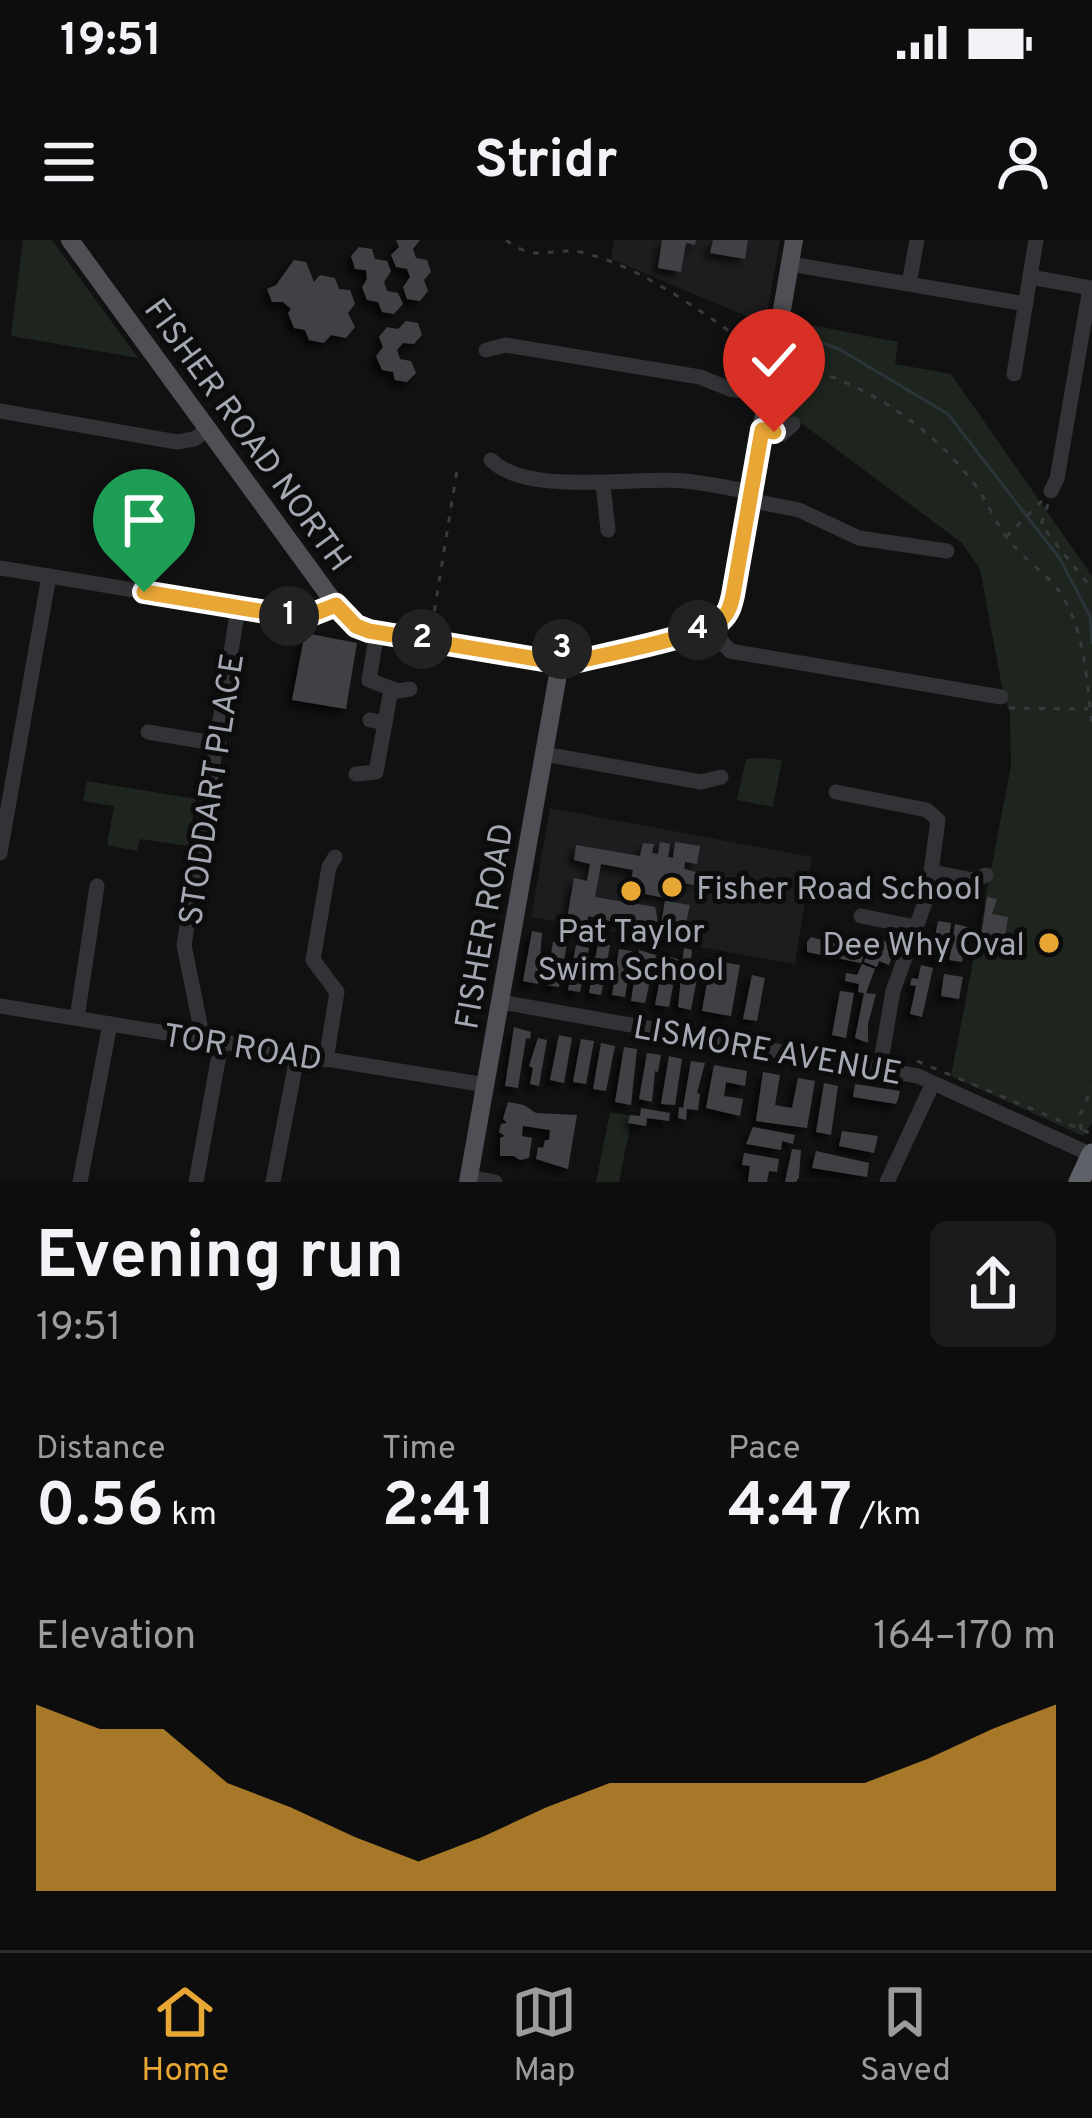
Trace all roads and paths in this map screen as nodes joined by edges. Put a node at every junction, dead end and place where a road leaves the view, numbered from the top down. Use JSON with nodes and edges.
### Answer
{"nodes":[{"id":1,"x":70,"y":240,"type":"edge"},
{"id":2,"x":506,"y":240,"type":"edge"},
{"id":3,"x":794,"y":240,"type":"edge"},
{"id":4,"x":917,"y":240,"type":"edge"},
{"id":5,"x":1036,"y":240,"type":"edge"},
{"id":6,"x":790,"y":264,"type":"junction"},
{"id":7,"x":1030,"y":278,"type":"junction"},
{"id":8,"x":909,"y":284,"type":"junction"},
{"id":9,"x":1091,"y":288,"type":"edge"},
{"id":10,"x":1026,"y":304,"type":"junction"},
{"id":11,"x":486,"y":350,"type":"dead end"},
{"id":12,"x":774,"y":362,"type":"junction"},
{"id":13,"x":1014,"y":374,"type":"dead end"},
{"id":14,"x":768,"y":395,"type":"junction"},
{"id":15,"x":0,"y":412,"type":"edge"},
{"id":16,"x":793,"y":424,"type":"dead end"},
{"id":17,"x":208,"y":430,"type":"junction"},
{"id":18,"x":762,"y":430,"type":"junction"},
{"id":19,"x":491,"y":460,"type":"dead end"},
{"id":20,"x":457,"y":470,"type":"dead end"},
{"id":21,"x":603,"y":484,"type":"junction"},
{"id":22,"x":1052,"y":491,"type":"junction"},
{"id":23,"x":750,"y":496,"type":"junction"},
{"id":24,"x":608,"y":530,"type":"dead end"},
{"id":25,"x":1006,"y":537,"type":"junction"},
{"id":26,"x":946,"y":551,"type":"dead end"},
{"id":27,"x":0,"y":568,"type":"edge"},
{"id":28,"x":49,"y":576,"type":"junction"},
{"id":29,"x":1092,"y":590,"type":"edge"},
{"id":30,"x":336,"y":605,"type":"junction"},
{"id":31,"x":238,"y":608,"type":"junction"},
{"id":32,"x":709,"y":627,"type":"junction"},
{"id":33,"x":432,"y":628,"type":"dead end"},
{"id":34,"x":377,"y":632,"type":"junction"},
{"id":35,"x":543,"y":660,"type":"junction"},
{"id":36,"x":574,"y":662,"type":"junction"},
{"id":37,"x":556,"y":680,"type":"junction"},
{"id":38,"x":391,"y":689,"type":"junction"},
{"id":39,"x":410,"y":689,"type":"dead end"},
{"id":40,"x":1001,"y":697,"type":"joint"},
{"id":41,"x":1090,"y":709,"type":"edge"},
{"id":42,"x":1092,"y":723,"type":"edge"},
{"id":43,"x":148,"y":732,"type":"dead end"},
{"id":44,"x":219,"y":744,"type":"junction"},
{"id":45,"x":544,"y":754,"type":"junction"},
{"id":46,"x":356,"y":774,"type":"dead end"},
{"id":47,"x":721,"y":777,"type":"dead end"},
{"id":48,"x":836,"y":792,"type":"dead end"},
{"id":49,"x":0,"y":853,"type":"edge"},
{"id":50,"x":335,"y":857,"type":"dead end"},
{"id":51,"x":932,"y":872,"type":"junction"},
{"id":52,"x":986,"y":875,"type":"dead end"},
{"id":53,"x":97,"y":886,"type":"dead end"},
{"id":54,"x":861,"y":916,"type":"dead end"},
{"id":55,"x":914,"y":927,"type":"junction"},
{"id":56,"x":501,"y":1002,"type":"junction"},
{"id":57,"x":0,"y":1006,"type":"edge"},
{"id":58,"x":77,"y":1018,"type":"junction"},
{"id":59,"x":110,"y":1024,"type":"junction"},
{"id":60,"x":203,"y":1039,"type":"junction"},
{"id":61,"x":221,"y":1044,"type":"junction"},
{"id":62,"x":297,"y":1057,"type":"junction"},
{"id":63,"x":326,"y":1060,"type":"junction"},
{"id":64,"x":917,"y":1061,"type":"dead end"},
{"id":65,"x":880,"y":1067,"type":"junction"},
{"id":66,"x":933,"y":1083,"type":"junction"},
{"id":67,"x":486,"y":1085,"type":"junction"},
{"id":68,"x":1092,"y":1087,"type":"edge"},
{"id":69,"x":1082,"y":1133,"type":"junction"},
{"id":70,"x":1092,"y":1134,"type":"edge"},
{"id":71,"x":1092,"y":1154,"type":"edge"},
{"id":72,"x":468,"y":1180,"type":"edge"},
{"id":73,"x":80,"y":1182,"type":"edge"},
{"id":74,"x":196,"y":1182,"type":"edge"},
{"id":75,"x":274,"y":1182,"type":"edge"},
{"id":76,"x":495,"y":1182,"type":"edge"},
{"id":77,"x":887,"y":1182,"type":"edge"},
{"id":78,"x":1079,"y":1182,"type":"edge"}],
"edges":[{"from":1,"to":17,"type":"main road","name":"FISHER ROAD NORTH"},
{"from":2,"to":12,"type":"path"},
{"from":3,"to":6,"type":"main road"},
{"from":4,"to":8,"type":"street"},
{"from":5,"to":7,"type":"street"},
{"from":6,"to":8,"type":"street"},
{"from":6,"to":12,"type":"main road"},
{"from":7,"to":9,"type":"street"},
{"from":7,"to":10,"type":"street"},
{"from":8,"to":10,"type":"street"},
{"from":9,"to":22,"type":"street"},
{"from":10,"to":13,"type":"street"},
{"from":11,"to":14,"type":"street"},
{"from":12,"to":14,"type":"main road"},
{"from":12,"to":25,"type":"path"},
{"from":14,"to":18,"type":"main road"},
{"from":15,"to":17,"type":"street"},
{"from":16,"to":18,"type":"street"},
{"from":17,"to":30,"type":"main road","name":"FISHER ROAD NORTH"},
{"from":18,"to":23,"type":"main road"},
{"from":19,"to":21,"type":"street"},
{"from":20,"to":33,"type":"path"},
{"from":21,"to":23,"type":"street"},
{"from":21,"to":24,"type":"street"},
{"from":22,"to":25,"type":"path"},
{"from":22,"to":29,"type":"path"},
{"from":23,"to":26,"type":"street"},
{"from":23,"to":32,"type":"main road"},
{"from":25,"to":41,"type":"path"},
{"from":27,"to":28,"type":"street"},
{"from":28,"to":31,"type":"street"},
{"from":28,"to":49,"type":"street"},
{"from":30,"to":31,"type":"street"},
{"from":30,"to":34,"type":"main road"},
{"from":31,"to":44,"type":"street","name":"STODDART PLACE"},
{"from":32,"to":36,"type":"main road"},
{"from":32,"to":40,"type":"street"},
{"from":34,"to":35,"type":"main road"},
{"from":34,"to":38,"type":"street"},
{"from":35,"to":36,"type":"main road"},
{"from":35,"to":37,"type":"main road"},
{"from":36,"to":37,"type":"main road"},
{"from":37,"to":45,"type":"main road","name":"FISHER ROAD"},
{"from":38,"to":39,"type":"street"},
{"from":38,"to":46,"type":"street"},
{"from":40,"to":41,"type":"path"},
{"from":41,"to":42,"type":"path"},
{"from":43,"to":44,"type":"street"},
{"from":44,"to":60,"type":"street","name":"STODDART PLACE"},
{"from":45,"to":47,"type":"street"},
{"from":45,"to":56,"type":"main road","name":"FISHER ROAD"},
{"from":48,"to":51,"type":"street"},
{"from":50,"to":63,"type":"street"},
{"from":51,"to":52,"type":"street"},
{"from":51,"to":55,"type":"street"},
{"from":53,"to":58,"type":"street"},
{"from":54,"to":55,"type":"street"},
{"from":55,"to":65,"type":"street"},
{"from":56,"to":65,"type":"street","name":"LISMORE AVENUE"},
{"from":56,"to":67,"type":"main road","name":"FISHER ROAD"},
{"from":57,"to":58,"type":"street","name":"TOR ROAD"},
{"from":58,"to":59,"type":"street","name":"TOR ROAD"},
{"from":59,"to":60,"type":"street","name":"TOR ROAD"},
{"from":59,"to":73,"type":"street"},
{"from":60,"to":61,"type":"street","name":"TOR ROAD"},
{"from":61,"to":62,"type":"street","name":"TOR ROAD"},
{"from":61,"to":74,"type":"street"},
{"from":62,"to":63,"type":"street","name":"TOR ROAD"},
{"from":62,"to":75,"type":"street"},
{"from":63,"to":67,"type":"street","name":"TOR ROAD"},
{"from":64,"to":69,"type":"path"},
{"from":65,"to":66,"type":"street","name":"LISMORE AVENUE"},
{"from":66,"to":71,"type":"street","name":"LISMORE AVENUE"},
{"from":66,"to":77,"type":"street"},
{"from":67,"to":72,"type":"main road","name":"FISHER ROAD"},
{"from":68,"to":69,"type":"path"},
{"from":69,"to":70,"type":"path"},
{"from":71,"to":78,"type":"highway"},
{"from":72,"to":76,"type":"street"}]}
